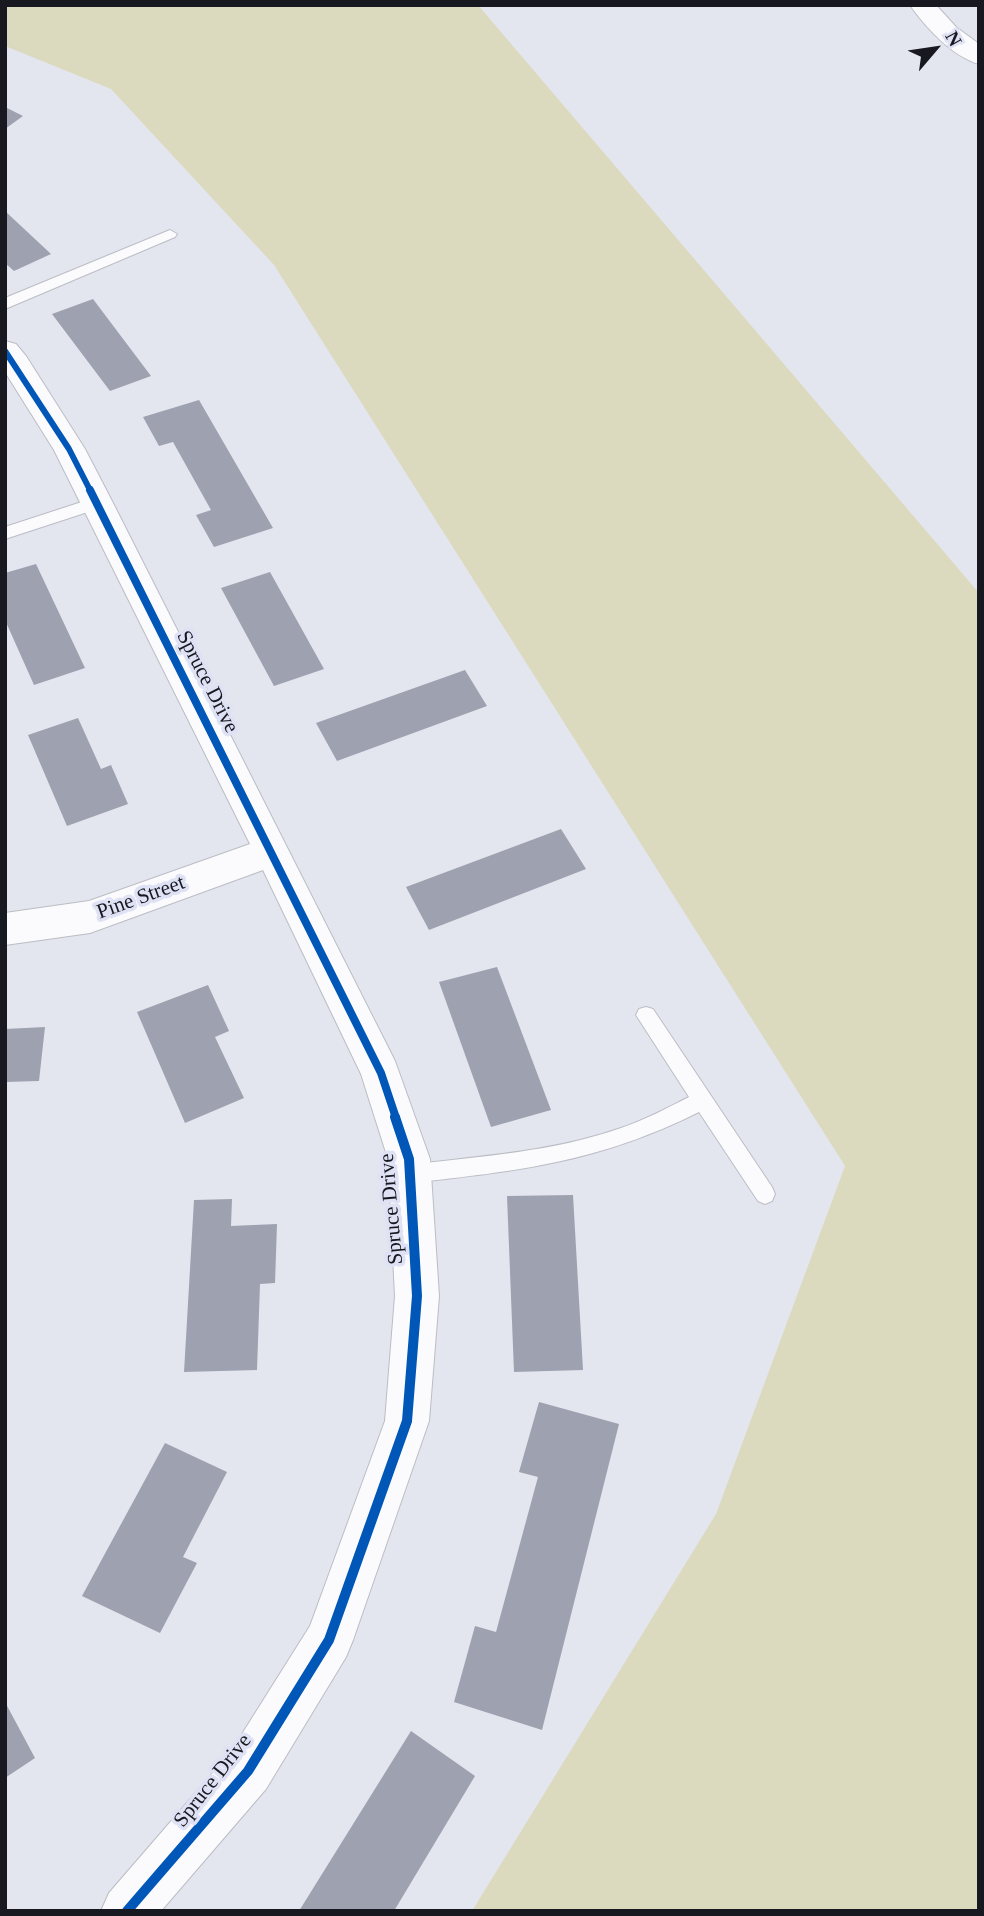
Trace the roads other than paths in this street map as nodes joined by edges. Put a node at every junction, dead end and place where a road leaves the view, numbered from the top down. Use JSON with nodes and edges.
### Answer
{"nodes":[{"id":1,"x":922,"y":5,"type":"edge"},
{"id":2,"x":979,"y":56,"type":"edge"},
{"id":3,"x":170,"y":234,"type":"dead end"},
{"id":4,"x":5,"y":304,"type":"edge"},
{"id":5,"x":5,"y":352,"type":"edge"},
{"id":6,"x":97,"y":503,"type":"junction"},
{"id":7,"x":5,"y":533,"type":"edge"},
{"id":8,"x":272,"y":851,"type":"junction"},
{"id":9,"x":5,"y":929,"type":"edge"},
{"id":10,"x":646,"y":1015,"type":"dead end"},
{"id":11,"x":703,"y":1100,"type":"junction"},
{"id":12,"x":410,"y":1174,"type":"junction"},
{"id":13,"x":765,"y":1194,"type":"dead end"},
{"id":14,"x":127,"y":1911,"type":"edge"}],
"edges":[{"from":1,"to":2,"type":"street"},
{"from":3,"to":4,"type":"lane"},
{"from":5,"to":6,"type":"street","name":"Spruce Drive"},
{"from":6,"to":7,"type":"lane"},
{"from":6,"to":8,"type":"street","name":"Spruce Drive"},
{"from":8,"to":9,"type":"street","name":"Pine Street"},
{"from":8,"to":12,"type":"street","name":"Spruce Drive"},
{"from":10,"to":11,"type":"lane"},
{"from":11,"to":12,"type":"lane"},
{"from":11,"to":13,"type":"lane"},
{"from":12,"to":14,"type":"street","name":"Spruce Drive"}]}
